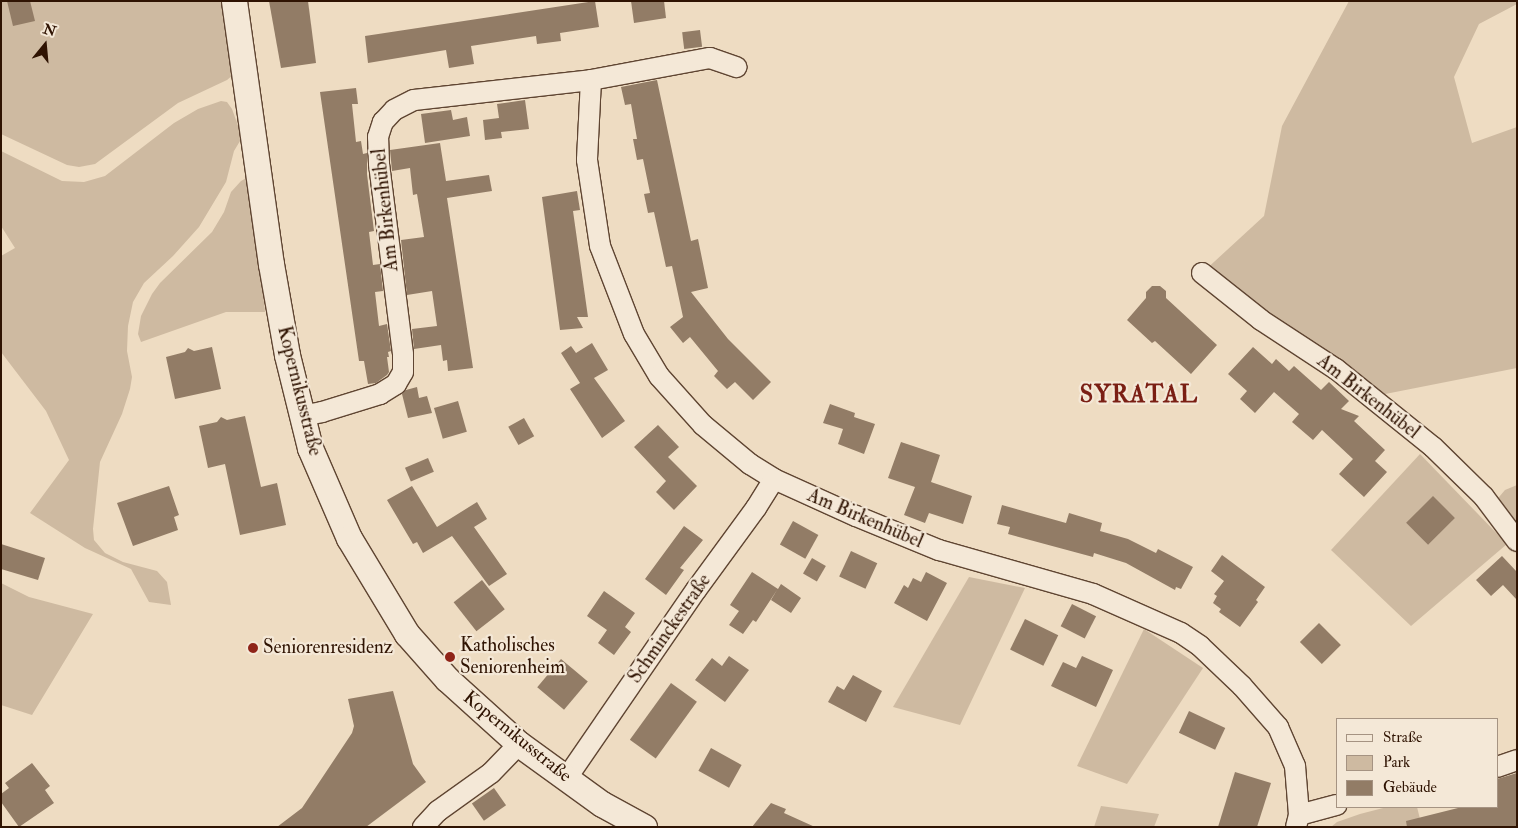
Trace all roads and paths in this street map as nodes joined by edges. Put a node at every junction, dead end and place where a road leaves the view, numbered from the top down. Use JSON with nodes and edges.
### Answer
{"nodes":[{"id":1,"x":234,"y":1,"type":"edge"},
{"id":2,"x":736,"y":67,"type":"dead end"},
{"id":3,"x":591,"y":80,"type":"junction"},
{"id":4,"x":1202,"y":273,"type":"dead end"},
{"id":5,"x":302,"y":416,"type":"junction"},
{"id":6,"x":774,"y":479,"type":"junction"},
{"id":7,"x":1517,"y":541,"type":"edge"},
{"id":8,"x":519,"y":744,"type":"junction"},
{"id":9,"x":1517,"y":760,"type":"edge"},
{"id":10,"x":1498,"y":767,"type":"edge"},
{"id":11,"x":566,"y":778,"type":"junction"},
{"id":12,"x":1336,"y":805,"type":"edge"},
{"id":13,"x":1297,"y":821,"type":"edge"},
{"id":14,"x":429,"y":825,"type":"edge"},
{"id":15,"x":644,"y":827,"type":"edge"}],
"edges":[{"from":1,"to":5,"type":"street","name":"Kopernikusstraße"},
{"from":2,"to":3,"type":"street","name":"Am Birkenhübel"},
{"from":3,"to":5,"type":"street","name":"Am Birkenhübel"},
{"from":3,"to":6,"type":"street","name":"Am Birkenhübel"},
{"from":4,"to":7,"type":"street","name":"Am Birkenhübel"},
{"from":5,"to":8,"type":"street","name":"Kopernikusstraße"},
{"from":6,"to":11,"type":"street","name":"Schminckestraße"},
{"from":6,"to":13,"type":"street","name":"Am Birkenhübel"},
{"from":8,"to":11,"type":"street","name":"Kopernikusstraße"},
{"from":8,"to":14,"type":"street"},
{"from":9,"to":10,"type":"street"},
{"from":11,"to":15,"type":"street","name":"Kopernikusstraße"},
{"from":12,"to":13,"type":"street","name":"Am Birkenhübel"}]}
